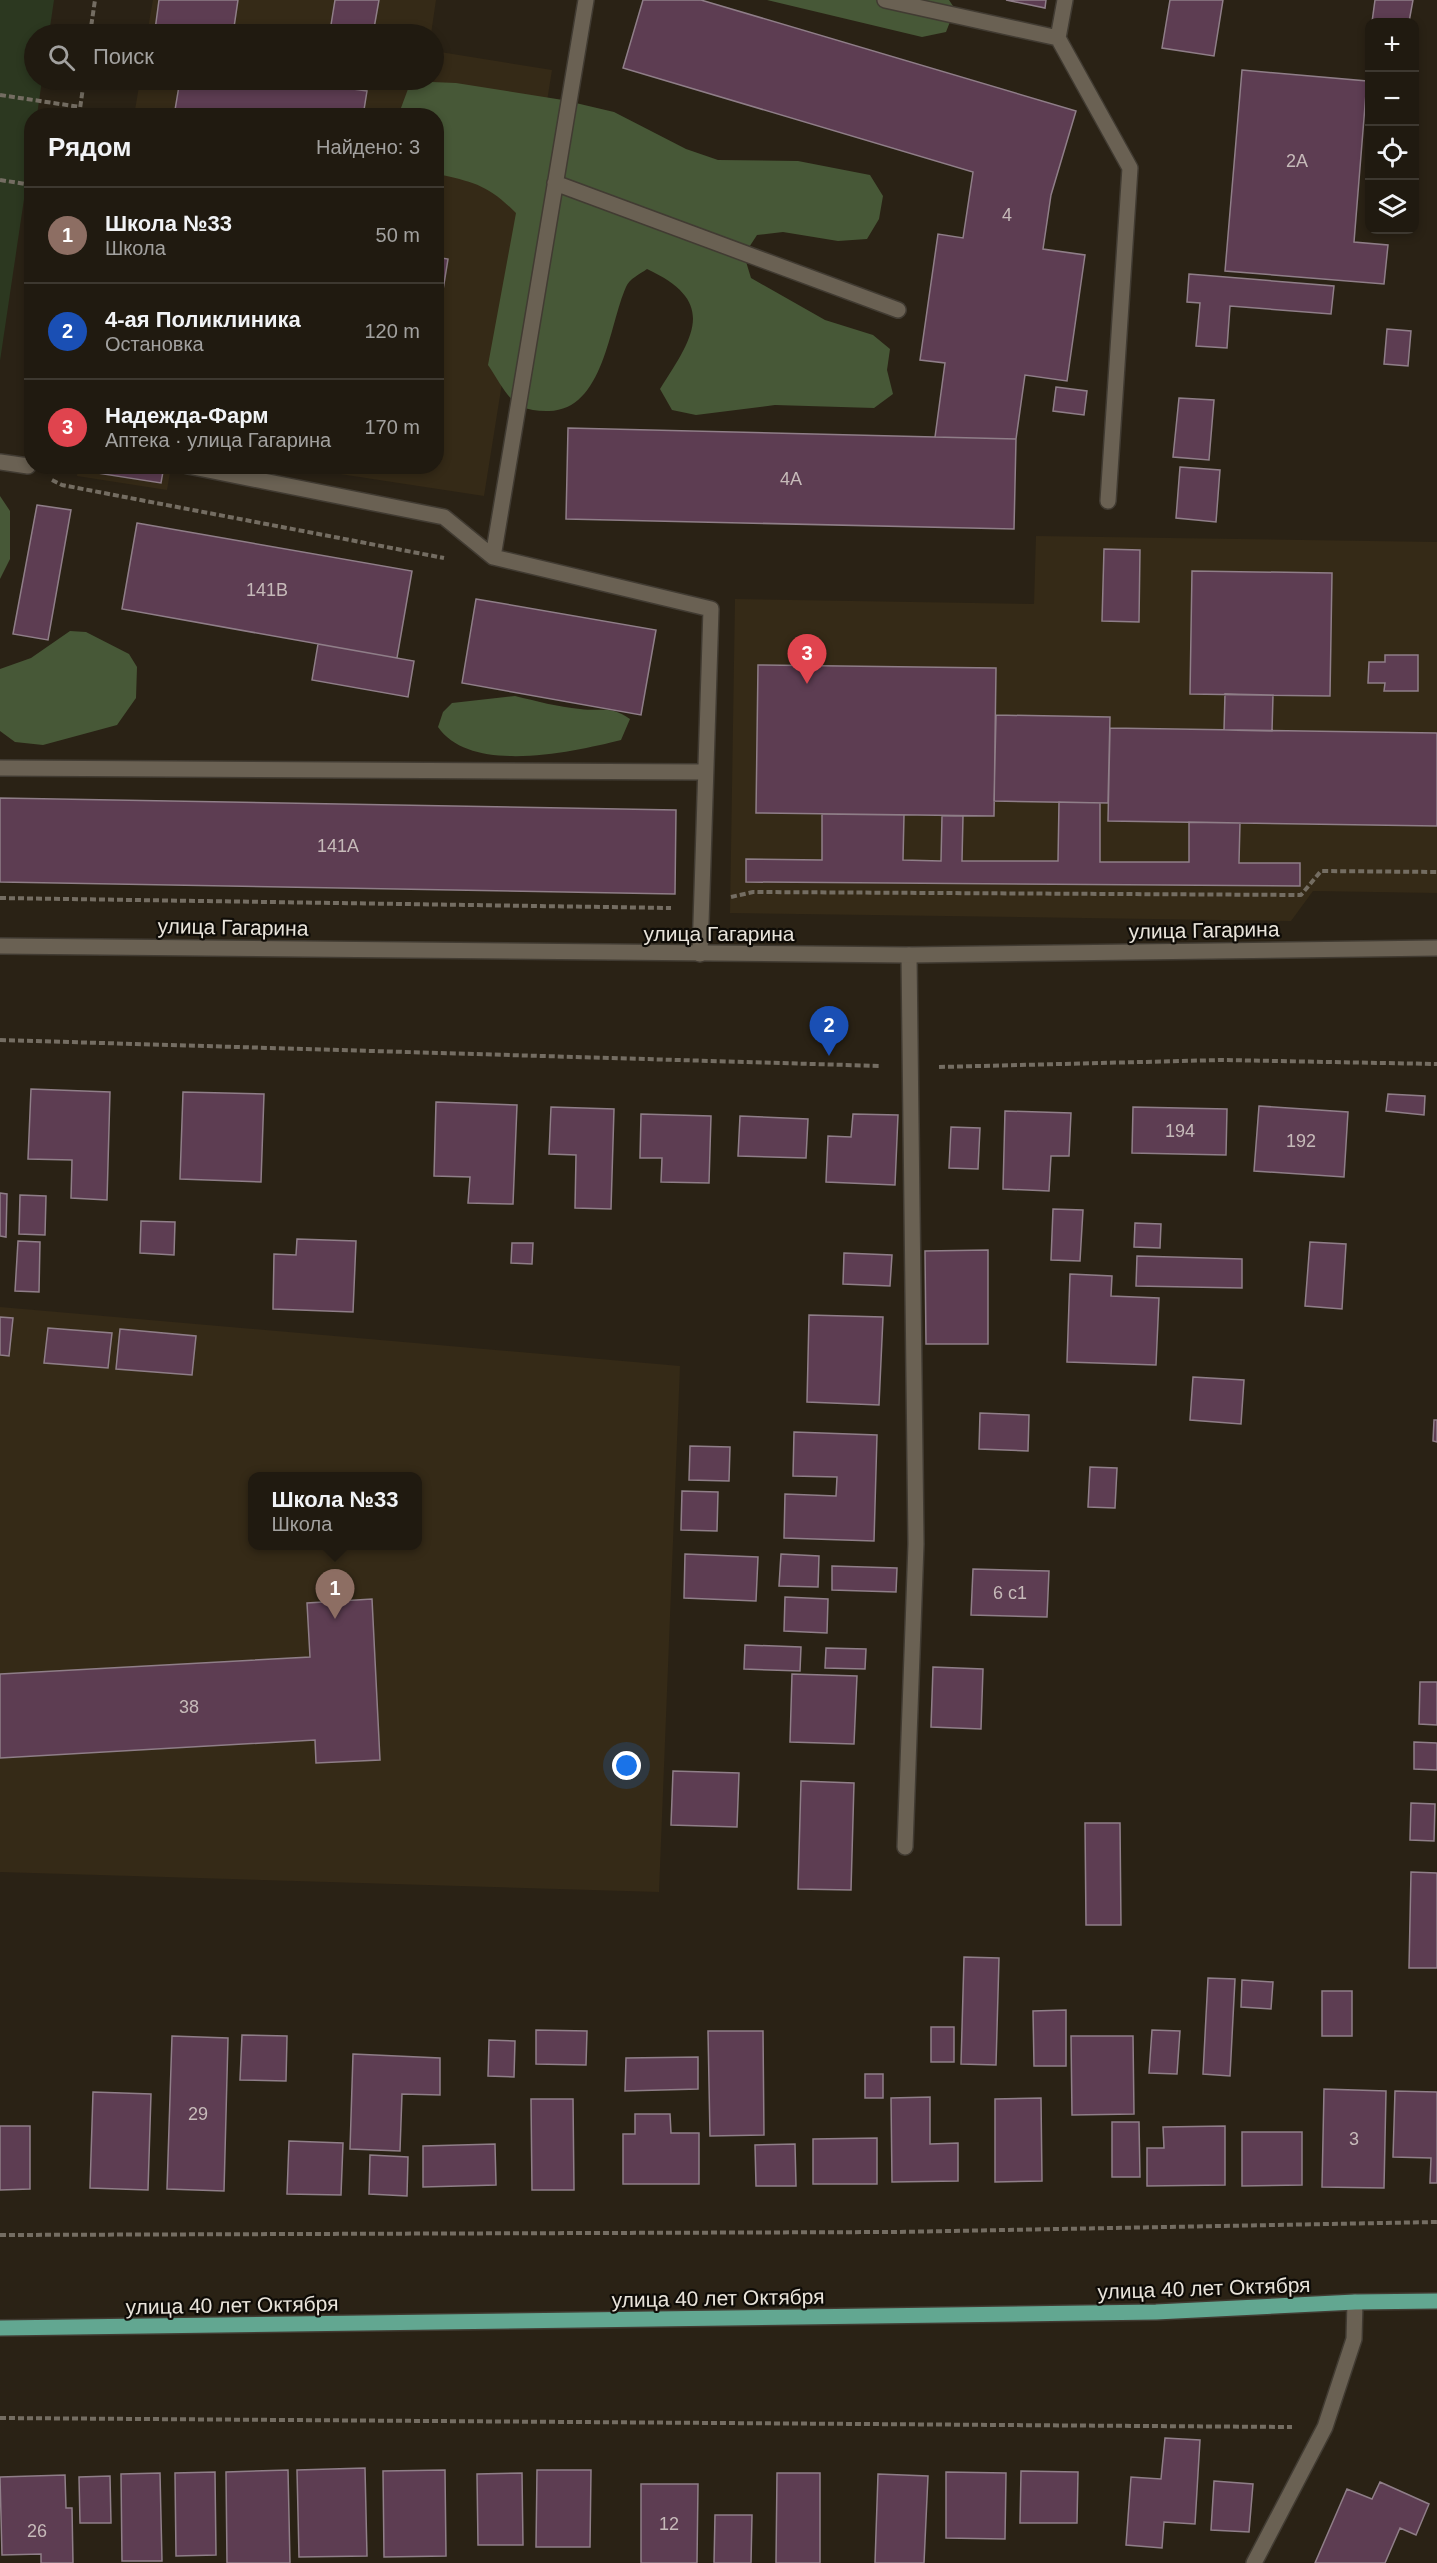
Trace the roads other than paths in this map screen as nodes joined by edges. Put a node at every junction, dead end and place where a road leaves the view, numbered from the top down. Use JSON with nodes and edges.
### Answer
{"nodes":[{"id":1,"x":586,"y":0,"type":"edge"},
{"id":2,"x":885,"y":0,"type":"edge"},
{"id":3,"x":1065,"y":0,"type":"edge"},
{"id":4,"x":1058,"y":38,"type":"junction"},
{"id":5,"x":555,"y":183,"type":"junction"},
{"id":6,"x":898,"y":309,"type":"dead end"},
{"id":7,"x":0,"y":462,"type":"edge"},
{"id":8,"x":24,"y":465,"type":"edge"},
{"id":9,"x":228,"y":474,"type":"edge"},
{"id":10,"x":1108,"y":501,"type":"dead end"},
{"id":11,"x":493,"y":557,"type":"junction"},
{"id":12,"x":0,"y":768,"type":"edge"},
{"id":13,"x":705,"y":772,"type":"junction"},
{"id":14,"x":0,"y":946,"type":"edge"},
{"id":15,"x":1437,"y":948,"type":"edge"},
{"id":16,"x":700,"y":954,"type":"junction"},
{"id":17,"x":909,"y":955,"type":"junction"},
{"id":18,"x":905,"y":1848,"type":"dead end"},
{"id":19,"x":1437,"y":2301,"type":"edge"},
{"id":20,"x":1355,"y":2302,"type":"junction"},
{"id":21,"x":0,"y":2328,"type":"edge"},
{"id":22,"x":1254,"y":2563,"type":"edge"}],
"edges":[{"from":1,"to":5,"type":"main road"},
{"from":2,"to":4,"type":"main road"},
{"from":3,"to":4,"type":"main road"},
{"from":4,"to":10,"type":"main road"},
{"from":5,"to":6,"type":"main road"},
{"from":5,"to":11,"type":"main road"},
{"from":7,"to":8,"type":"main road"},
{"from":9,"to":11,"type":"main road"},
{"from":11,"to":13,"type":"main road"},
{"from":12,"to":13,"type":"main road"},
{"from":13,"to":16,"type":"main road"},
{"from":14,"to":16,"type":"main road","name":"улица Гагарина"},
{"from":15,"to":17,"type":"main road","name":"улица Гагарина"},
{"from":16,"to":17,"type":"main road","name":"улица Гагарина"},
{"from":17,"to":18,"type":"main road"},
{"from":19,"to":20,"type":"main road","name":"улица 40 лет Октября"},
{"from":20,"to":21,"type":"main road","name":"улица 40 лет Октября"},
{"from":20,"to":22,"type":"main road"}]}
